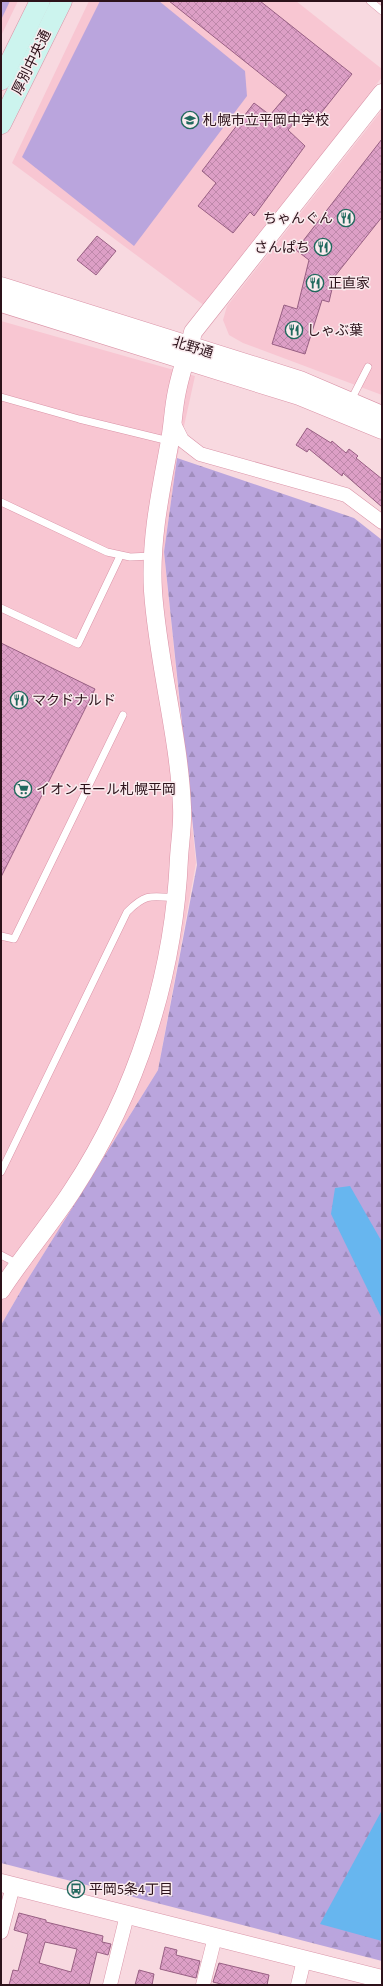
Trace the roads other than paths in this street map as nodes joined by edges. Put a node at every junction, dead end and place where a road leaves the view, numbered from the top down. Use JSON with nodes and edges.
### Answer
{"nodes":[{"id":1,"x":40,"y":1,"type":"edge"},
{"id":2,"x":62,"y":1,"type":"edge"},
{"id":3,"x":370,"y":1,"type":"edge"},
{"id":4,"x":382,"y":11,"type":"edge"},
{"id":5,"x":1,"y":80,"type":"edge"},
{"id":6,"x":382,"y":93,"type":"edge"},
{"id":7,"x":1,"y":124,"type":"edge"},
{"id":8,"x":1,"y":286,"type":"edge"},
{"id":9,"x":1,"y":303,"type":"edge"},
{"id":10,"x":187,"y":353,"type":"junction"},
{"id":11,"x":368,"y":367,"type":"dead end"},
{"id":12,"x":1,"y":396,"type":"edge"},
{"id":13,"x":350,"y":402,"type":"junction"},
{"id":14,"x":382,"y":415,"type":"edge"},
{"id":15,"x":173,"y":422,"type":"junction"},
{"id":16,"x":382,"y":430,"type":"edge"},
{"id":17,"x":170,"y":442,"type":"junction"},
{"id":18,"x":1,"y":502,"type":"edge"},
{"id":19,"x":382,"y":522,"type":"edge"},
{"id":20,"x":120,"y":556,"type":"junction"},
{"id":21,"x":152,"y":556,"type":"junction"},
{"id":22,"x":1,"y":608,"type":"edge"},
{"id":23,"x":123,"y":715,"type":"dead end"},
{"id":24,"x":177,"y":898,"type":"junction"},
{"id":25,"x":1,"y":936,"type":"edge"},
{"id":26,"x":1,"y":1172,"type":"edge"},
{"id":27,"x":1,"y":1255,"type":"edge"},
{"id":28,"x":18,"y":1264,"type":"junction"},
{"id":29,"x":1,"y":1290,"type":"edge"},
{"id":30,"x":7,"y":1885,"type":"edge"},
{"id":31,"x":127,"y":1915,"type":"junction"},
{"id":32,"x":1,"y":1932,"type":"edge"},
{"id":33,"x":215,"y":1937,"type":"junction"},
{"id":34,"x":304,"y":1960,"type":"junction"},
{"id":35,"x":382,"y":1979,"type":"edge"},
{"id":36,"x":110,"y":1985,"type":"edge"},
{"id":37,"x":203,"y":1985,"type":"edge"},
{"id":38,"x":298,"y":1985,"type":"edge"}],
"edges":[{"from":1,"to":5,"type":"main road","name":"厚別中央通"},
{"from":2,"to":7,"type":"main road","name":"厚別中央通"},
{"from":3,"to":4,"type":"lane"},
{"from":6,"to":10,"type":"street"},
{"from":8,"to":10,"type":"street","name":"北野通"},
{"from":9,"to":10,"type":"street","name":"北野通"},
{"from":10,"to":13,"type":"street","name":"北野通"},
{"from":10,"to":15,"type":"street"},
{"from":10,"to":16,"type":"street","name":"北野通"},
{"from":11,"to":13,"type":"lane"},
{"from":12,"to":17,"type":"lane"},
{"from":13,"to":14,"type":"street","name":"北野通"},
{"from":15,"to":17,"type":"street"},
{"from":15,"to":19,"type":"street"},
{"from":17,"to":21,"type":"street"},
{"from":18,"to":20,"type":"lane"},
{"from":20,"to":21,"type":"lane"},
{"from":20,"to":22,"type":"lane"},
{"from":21,"to":24,"type":"street"},
{"from":23,"to":25,"type":"lane"},
{"from":24,"to":26,"type":"lane"},
{"from":24,"to":28,"type":"street"},
{"from":27,"to":28,"type":"lane"},
{"from":28,"to":29,"type":"street"},
{"from":30,"to":31,"type":"street"},
{"from":30,"to":32,"type":"street"},
{"from":31,"to":33,"type":"street"},
{"from":31,"to":36,"type":"street"},
{"from":33,"to":34,"type":"street"},
{"from":33,"to":37,"type":"street"},
{"from":34,"to":35,"type":"street"},
{"from":34,"to":38,"type":"street"}]}
